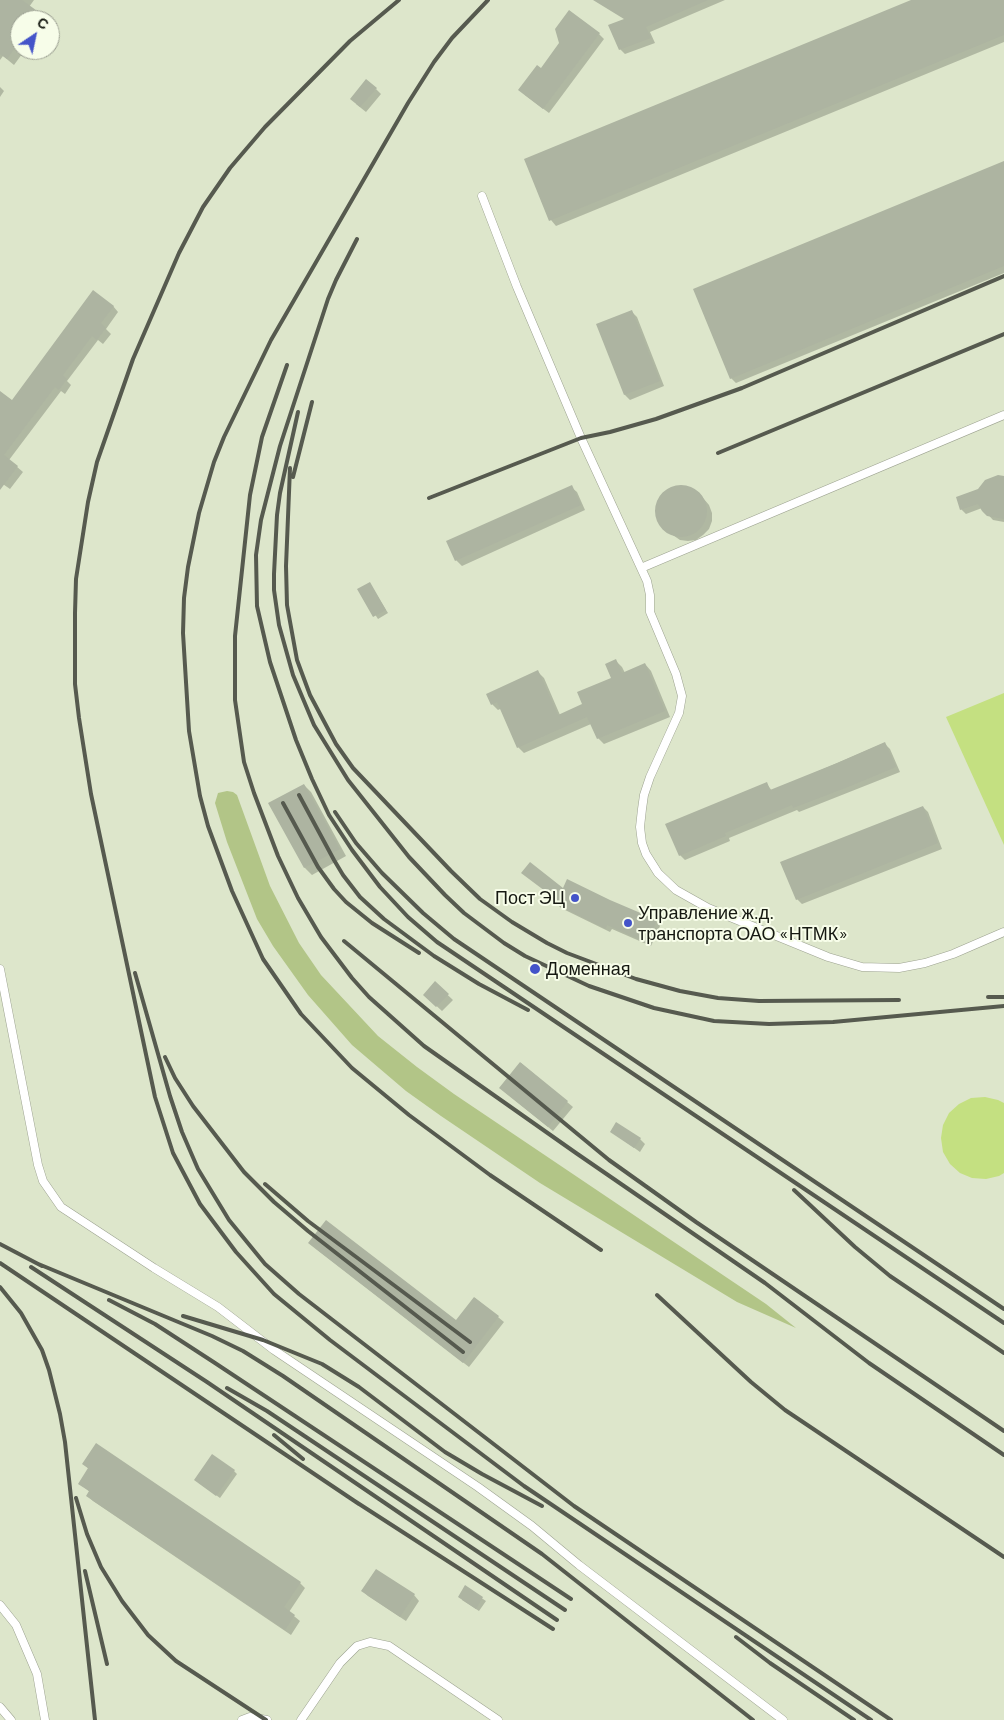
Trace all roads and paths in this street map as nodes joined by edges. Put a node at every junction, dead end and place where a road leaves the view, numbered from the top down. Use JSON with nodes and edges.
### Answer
{"nodes":[{"id":1,"x":482,"y":196,"type":"dead end"},
{"id":2,"x":1004,"y":414,"type":"edge"},
{"id":3,"x":641,"y":568,"type":"junction"},
{"id":4,"x":1004,"y":932,"type":"edge"},
{"id":5,"x":0,"y":969,"type":"edge"},
{"id":6,"x":0,"y":1605,"type":"edge"},
{"id":7,"x":0,"y":1707,"type":"edge"},
{"id":8,"x":11,"y":1720,"type":"edge"},
{"id":9,"x":45,"y":1720,"type":"edge"},
{"id":10,"x":242,"y":1720,"type":"edge"},
{"id":11,"x":267,"y":1720,"type":"edge"},
{"id":12,"x":302,"y":1720,"type":"edge"},
{"id":13,"x":498,"y":1720,"type":"edge"},
{"id":14,"x":783,"y":1720,"type":"edge"}],
"edges":[{"from":1,"to":3,"type":"lane"},
{"from":2,"to":3,"type":"lane"},
{"from":3,"to":4,"type":"lane"},
{"from":5,"to":14,"type":"lane"},
{"from":6,"to":9,"type":"lane"},
{"from":7,"to":8,"type":"lane"},
{"from":10,"to":11,"type":"lane"},
{"from":12,"to":13,"type":"lane"}]}
